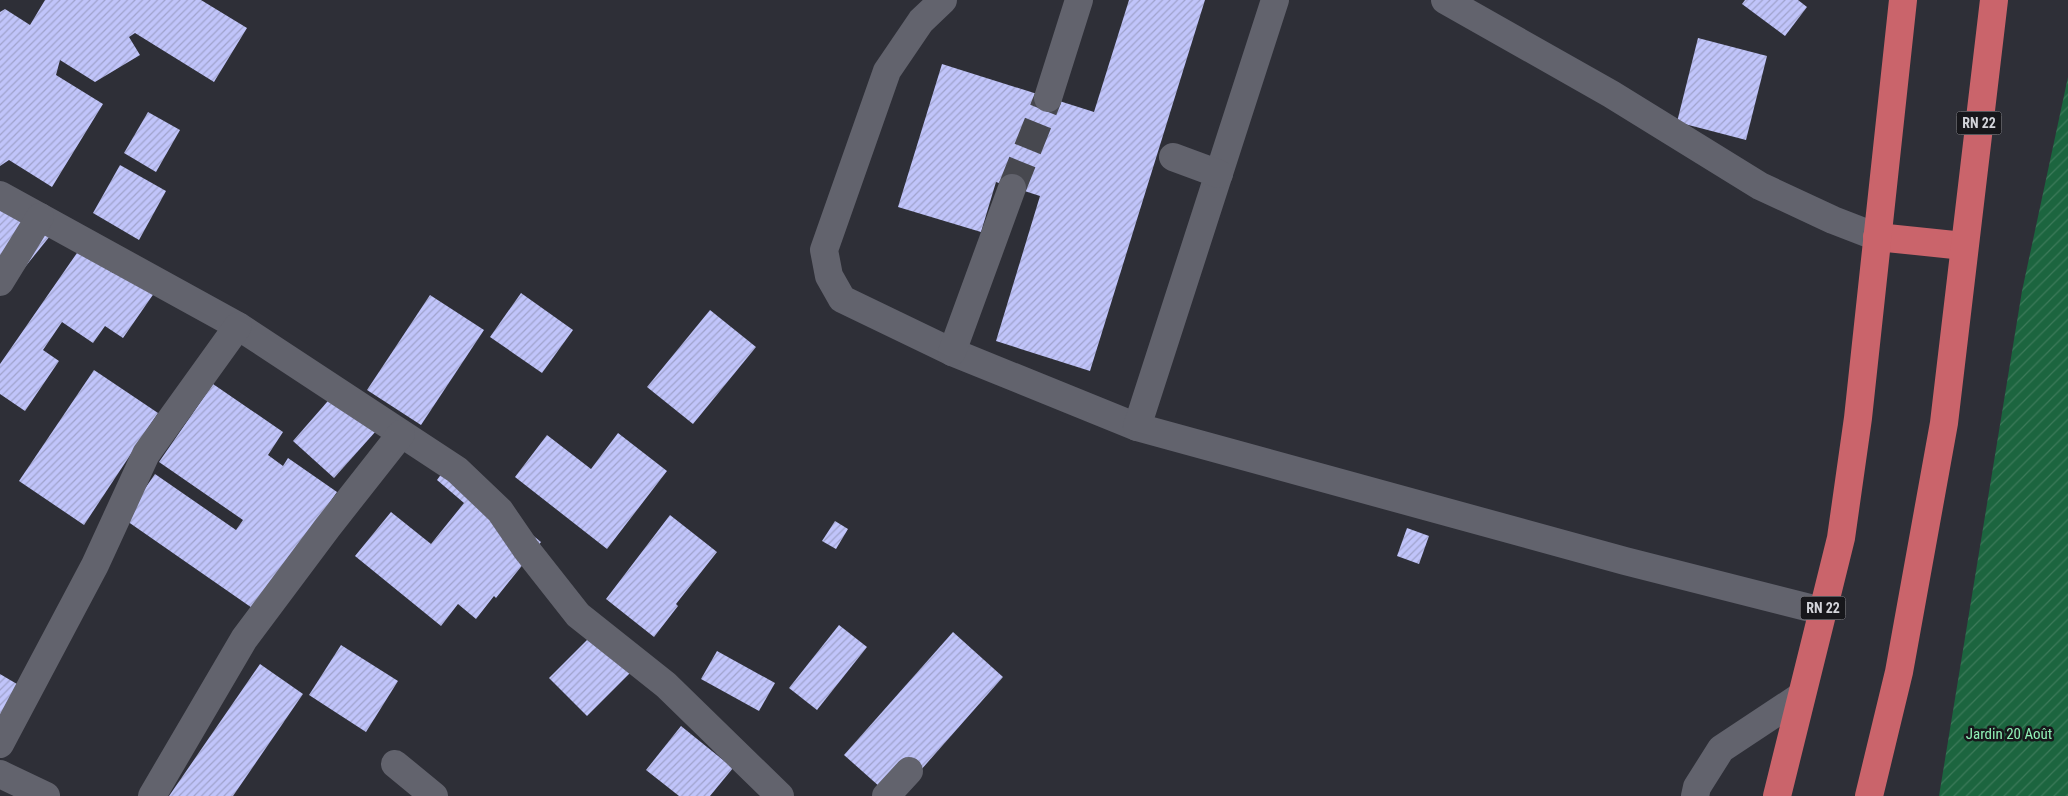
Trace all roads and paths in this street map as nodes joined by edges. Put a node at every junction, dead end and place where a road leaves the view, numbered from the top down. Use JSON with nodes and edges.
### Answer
{"nodes":[{"id":1,"x":944,"y":0,"type":"edge"},
{"id":2,"x":1079,"y":0,"type":"edge"},
{"id":3,"x":1274,"y":0,"type":"edge"},
{"id":4,"x":1445,"y":0,"type":"edge"},
{"id":5,"x":1903,"y":0,"type":"edge"},
{"id":6,"x":1994,"y":0,"type":"edge"},
{"id":7,"x":1048,"y":98,"type":"tunnel mouth"},
{"id":8,"x":1173,"y":157,"type":"dead end"},
{"id":9,"x":1219,"y":174,"type":"junction"},
{"id":10,"x":1012,"y":188,"type":"tunnel mouth"},
{"id":11,"x":0,"y":195,"type":"edge"},
{"id":12,"x":40,"y":217,"type":"junction"},
{"id":13,"x":1877,"y":237,"type":"junction"},
{"id":14,"x":1964,"y":246,"type":"junction"},
{"id":15,"x":0,"y":282,"type":"edge"},
{"id":16,"x":238,"y":326,"type":"junction"},
{"id":17,"x":952,"y":352,"type":"junction"},
{"id":18,"x":1137,"y":427,"type":"junction"},
{"id":19,"x":401,"y":434,"type":"junction"},
{"id":20,"x":1822,"y":612,"type":"junction"},
{"id":21,"x":1801,"y":696,"type":"junction"},
{"id":22,"x":0,"y":744,"type":"edge"},
{"id":23,"x":395,"y":764,"type":"dead end"},
{"id":24,"x":909,"y":771,"type":"dead end"},
{"id":25,"x":0,"y":774,"type":"edge"},
{"id":26,"x":46,"y":796,"type":"edge"},
{"id":27,"x":152,"y":796,"type":"edge"},
{"id":28,"x":434,"y":796,"type":"edge"},
{"id":29,"x":780,"y":796,"type":"edge"},
{"id":30,"x":886,"y":796,"type":"edge"},
{"id":31,"x":1694,"y":796,"type":"edge"},
{"id":32,"x":1778,"y":796,"type":"edge"},
{"id":33,"x":1869,"y":796,"type":"edge"}],
"edges":[{"from":1,"to":17,"type":"street"},
{"from":2,"to":7,"type":"street"},
{"from":3,"to":9,"type":"street"},
{"from":4,"to":13,"type":"street"},
{"from":5,"to":13,"type":"highway","number":"RN 22"},
{"from":6,"to":14,"type":"highway","number":"RN 22"},
{"from":8,"to":9,"type":"street"},
{"from":9,"to":18,"type":"street"},
{"from":10,"to":17,"type":"street"},
{"from":11,"to":12,"type":"street"},
{"from":12,"to":15,"type":"street"},
{"from":12,"to":16,"type":"street"},
{"from":13,"to":14,"type":"highway"},
{"from":13,"to":20,"type":"highway","number":"RN 22"},
{"from":14,"to":33,"type":"highway","number":"RN 22"},
{"from":16,"to":19,"type":"street"},
{"from":16,"to":22,"type":"street"},
{"from":17,"to":18,"type":"street"},
{"from":18,"to":20,"type":"street"},
{"from":19,"to":27,"type":"street"},
{"from":19,"to":29,"type":"street"},
{"from":20,"to":21,"type":"highway","number":"RN 22"},
{"from":21,"to":31,"type":"street"},
{"from":21,"to":32,"type":"highway","number":"RN 22"},
{"from":23,"to":28,"type":"street"},
{"from":24,"to":30,"type":"street"},
{"from":25,"to":26,"type":"street"}]}
